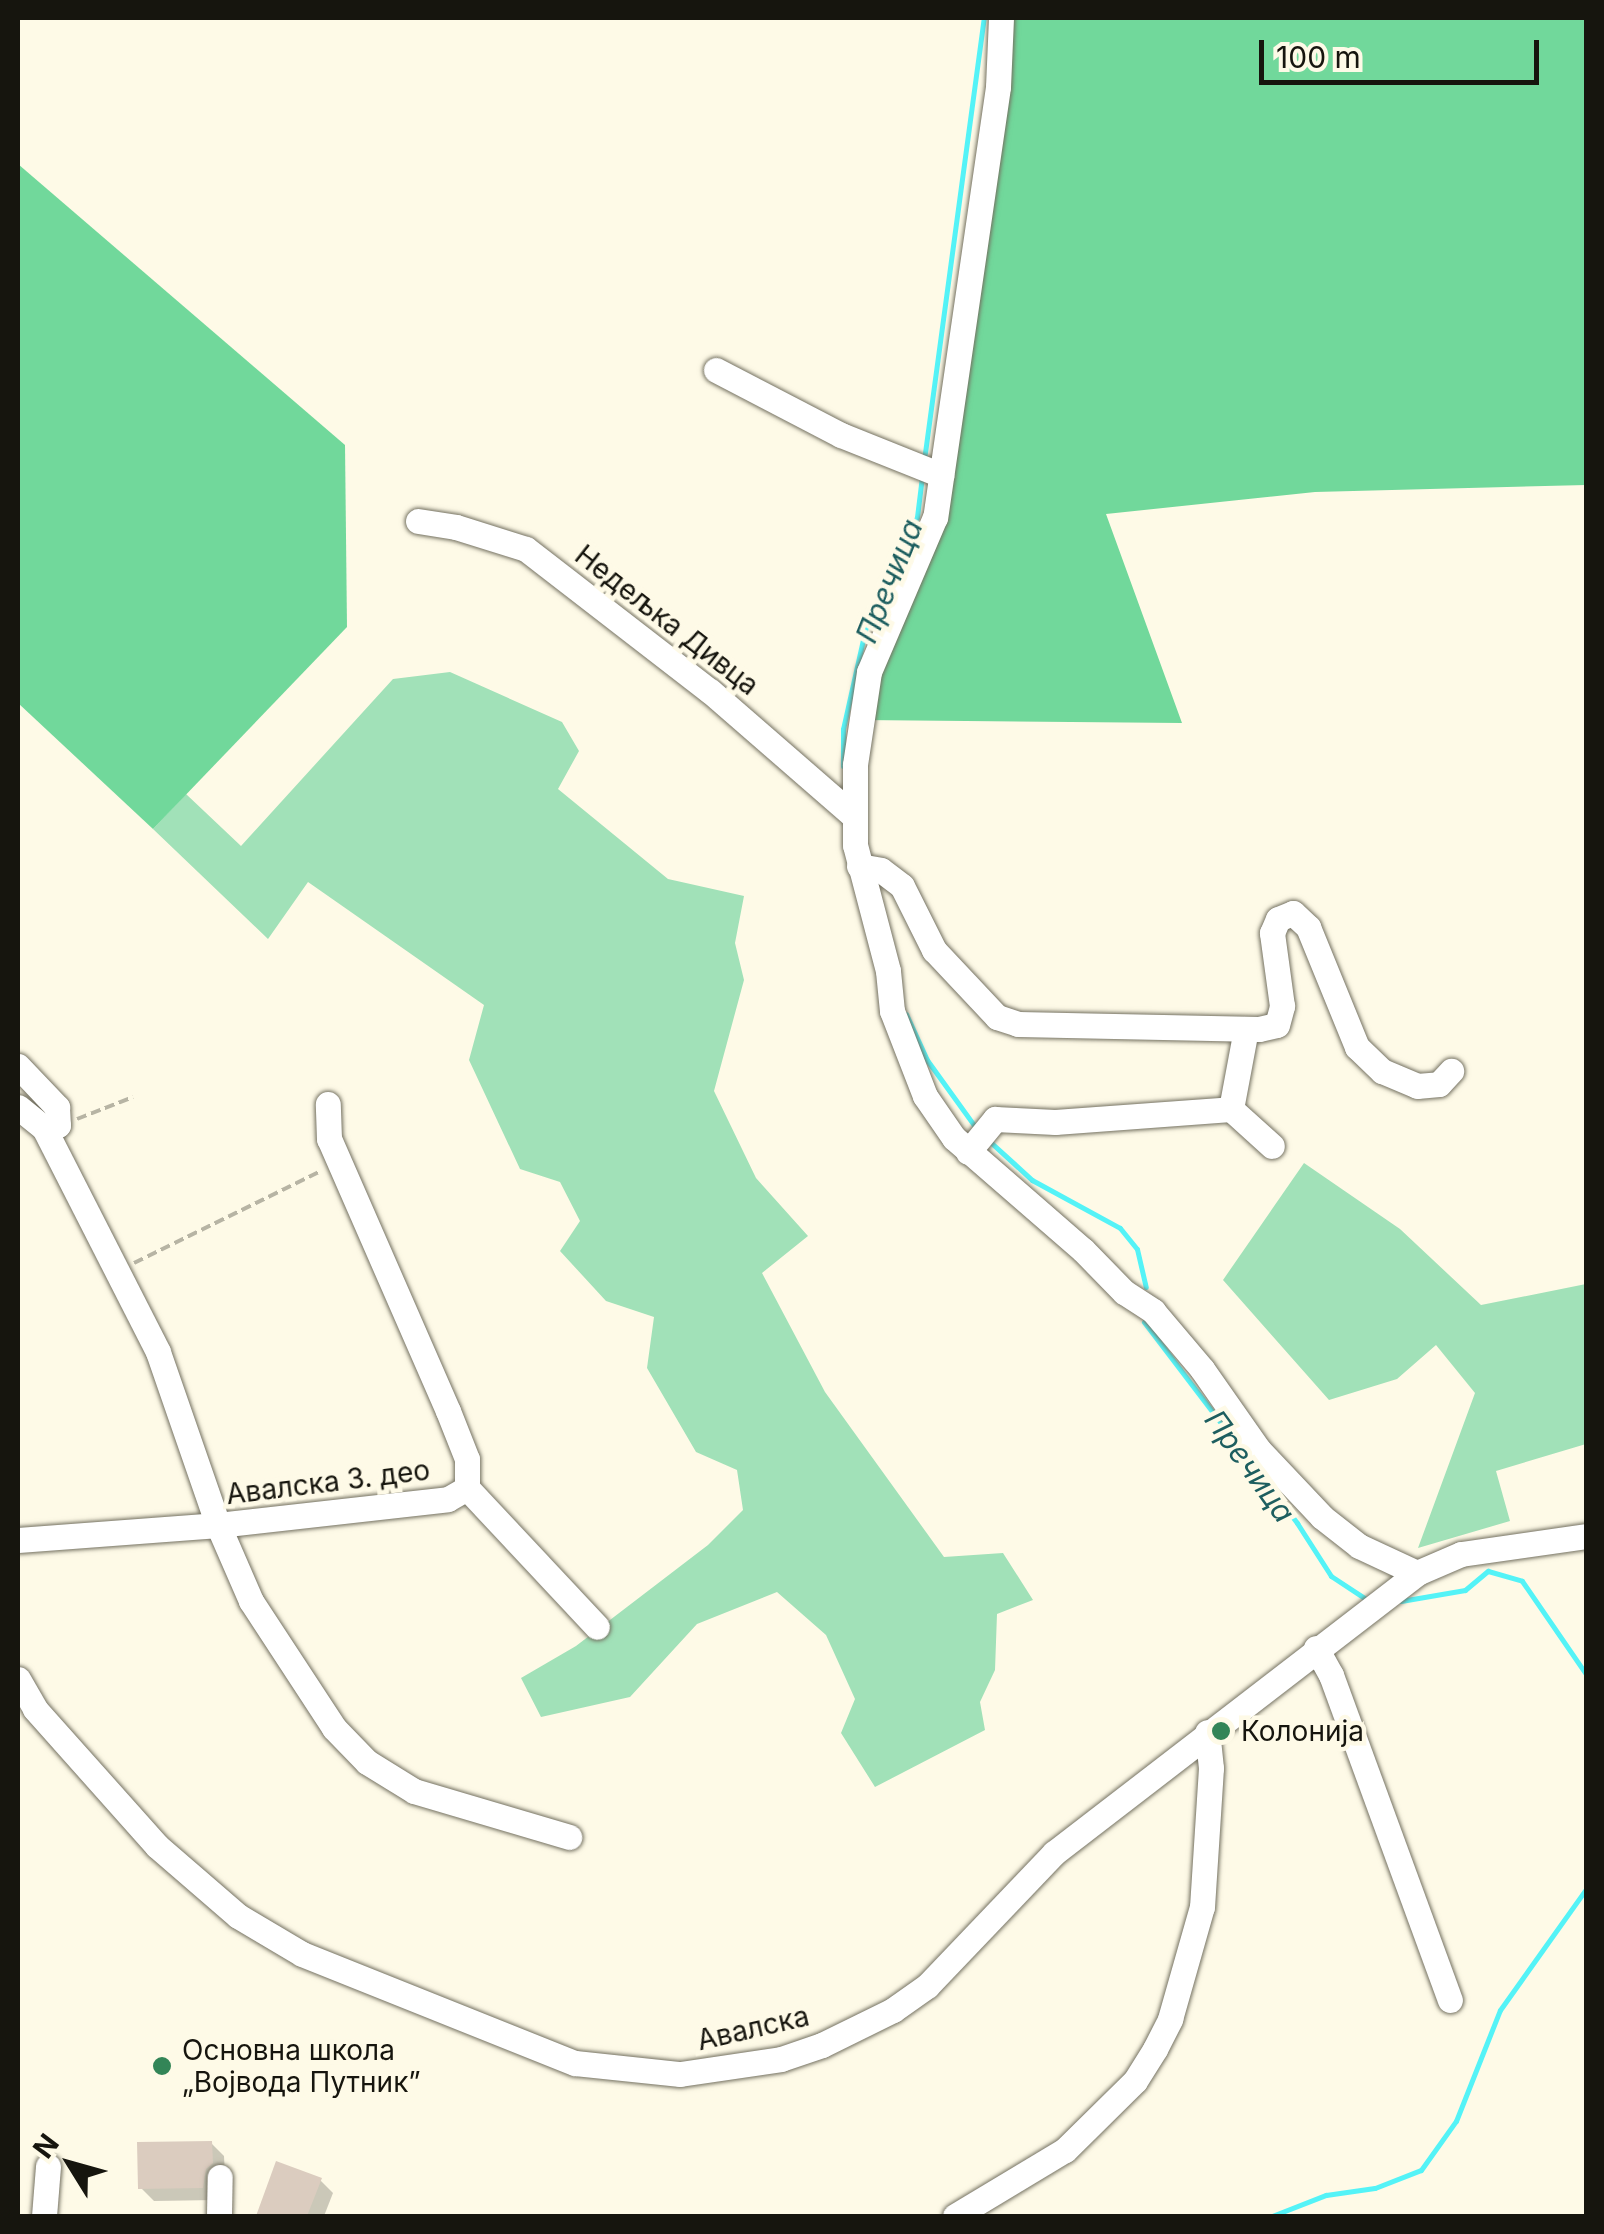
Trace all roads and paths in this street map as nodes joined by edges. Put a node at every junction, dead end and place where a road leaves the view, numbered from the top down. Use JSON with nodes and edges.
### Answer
{"nodes":[{"id":1,"x":1001,"y":18,"type":"edge"},
{"id":2,"x":716,"y":370,"type":"dead end"},
{"id":3,"x":929,"y":471,"type":"junction"},
{"id":4,"x":418,"y":521,"type":"dead end"},
{"id":5,"x":846,"y":810,"type":"junction"},
{"id":6,"x":859,"y":866,"type":"junction"},
{"id":7,"x":1246,"y":1029,"type":"junction"},
{"id":8,"x":18,"y":1066,"type":"edge"},
{"id":9,"x":1451,"y":1071,"type":"dead end"},
{"id":10,"x":133,"y":1098,"type":"dead end"},
{"id":11,"x":328,"y":1104,"type":"dead end"},
{"id":12,"x":18,"y":1107,"type":"edge"},
{"id":13,"x":1231,"y":1109,"type":"junction"},
{"id":14,"x":51,"y":1127,"type":"junction"},
{"id":15,"x":976,"y":1139,"type":"junction"},
{"id":16,"x":1272,"y":1146,"type":"dead end"},
{"id":17,"x":340,"y":1162,"type":"junction"},
{"id":18,"x":116,"y":1272,"type":"junction"},
{"id":19,"x":468,"y":1488,"type":"junction"},
{"id":20,"x":218,"y":1525,"type":"junction"},
{"id":21,"x":1586,"y":1536,"type":"edge"},
{"id":22,"x":18,"y":1540,"type":"edge"},
{"id":23,"x":1416,"y":1573,"type":"junction"},
{"id":24,"x":597,"y":1627,"type":"dead end"},
{"id":25,"x":1316,"y":1648,"type":"junction"},
{"id":26,"x":18,"y":1678,"type":"edge"},
{"id":27,"x":1207,"y":1732,"type":"junction"},
{"id":28,"x":568,"y":1837,"type":"dead end"},
{"id":29,"x":1450,"y":2000,"type":"dead end"},
{"id":30,"x":48,"y":2166,"type":"dead end"},
{"id":31,"x":220,"y":2177,"type":"dead end"},
{"id":32,"x":44,"y":2216,"type":"edge"},
{"id":33,"x":219,"y":2216,"type":"edge"},
{"id":34,"x":955,"y":2216,"type":"edge"}],
"edges":[{"from":1,"to":3,"type":"street"},
{"from":2,"to":3,"type":"street"},
{"from":3,"to":5,"type":"street"},
{"from":4,"to":5,"type":"street","name":"Недељка Дивца"},
{"from":5,"to":6,"type":"street"},
{"from":6,"to":7,"type":"street"},
{"from":6,"to":15,"type":"street"},
{"from":7,"to":9,"type":"street"},
{"from":7,"to":13,"type":"street"},
{"from":8,"to":14,"type":"street"},
{"from":10,"to":14,"type":"path"},
{"from":11,"to":17,"type":"street","name":"Авалска 3. део"},
{"from":12,"to":14,"type":"street"},
{"from":13,"to":15,"type":"street"},
{"from":13,"to":16,"type":"street"},
{"from":14,"to":18,"type":"street"},
{"from":15,"to":23,"type":"street"},
{"from":17,"to":18,"type":"path"},
{"from":17,"to":19,"type":"street","name":"Авалска 3. део"},
{"from":18,"to":20,"type":"street"},
{"from":19,"to":20,"type":"street","name":"Авалска 3. део"},
{"from":19,"to":24,"type":"street"},
{"from":20,"to":22,"type":"street","name":"Авалска 3. део"},
{"from":20,"to":28,"type":"street"},
{"from":21,"to":23,"type":"street","name":"Авалска"},
{"from":23,"to":25,"type":"street","name":"Авалска"},
{"from":25,"to":27,"type":"street","name":"Авалска"},
{"from":25,"to":29,"type":"street"},
{"from":26,"to":27,"type":"street","name":"Авалска"},
{"from":27,"to":34,"type":"street"},
{"from":30,"to":32,"type":"street"},
{"from":31,"to":33,"type":"street"}]}
